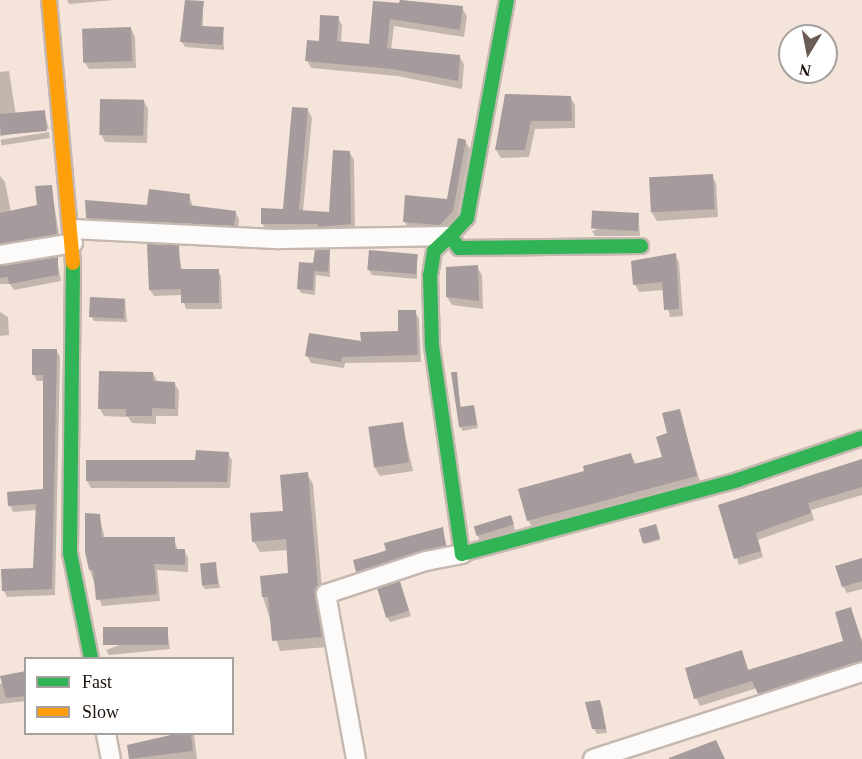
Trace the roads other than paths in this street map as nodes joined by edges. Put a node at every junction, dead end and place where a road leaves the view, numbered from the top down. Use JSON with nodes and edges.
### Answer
{"nodes":[{"id":1,"x":49,"y":0,"type":"edge"},
{"id":2,"x":507,"y":0,"type":"edge"},
{"id":3,"x":72,"y":236,"type":"junction"},
{"id":4,"x":450,"y":236,"type":"junction"},
{"id":5,"x":641,"y":246,"type":"dead end"},
{"id":6,"x":0,"y":255,"type":"edge"},
{"id":7,"x":862,"y":438,"type":"edge"},
{"id":8,"x":462,"y":554,"type":"junction"},
{"id":9,"x":91,"y":657,"type":"edge"},
{"id":10,"x":862,"y":672,"type":"edge"},
{"id":11,"x":106,"y":735,"type":"edge"},
{"id":12,"x":596,"y":758,"type":"edge"},
{"id":13,"x":111,"y":759,"type":"edge"},
{"id":14,"x":356,"y":759,"type":"edge"}],
"edges":[{"from":1,"to":3,"type":"street"},
{"from":2,"to":4,"type":"street"},
{"from":3,"to":4,"type":"street"},
{"from":3,"to":6,"type":"street"},
{"from":3,"to":9,"type":"street"},
{"from":4,"to":5,"type":"street"},
{"from":4,"to":8,"type":"street"},
{"from":7,"to":8,"type":"street"},
{"from":8,"to":14,"type":"street"},
{"from":10,"to":12,"type":"street"},
{"from":11,"to":13,"type":"street"}]}
